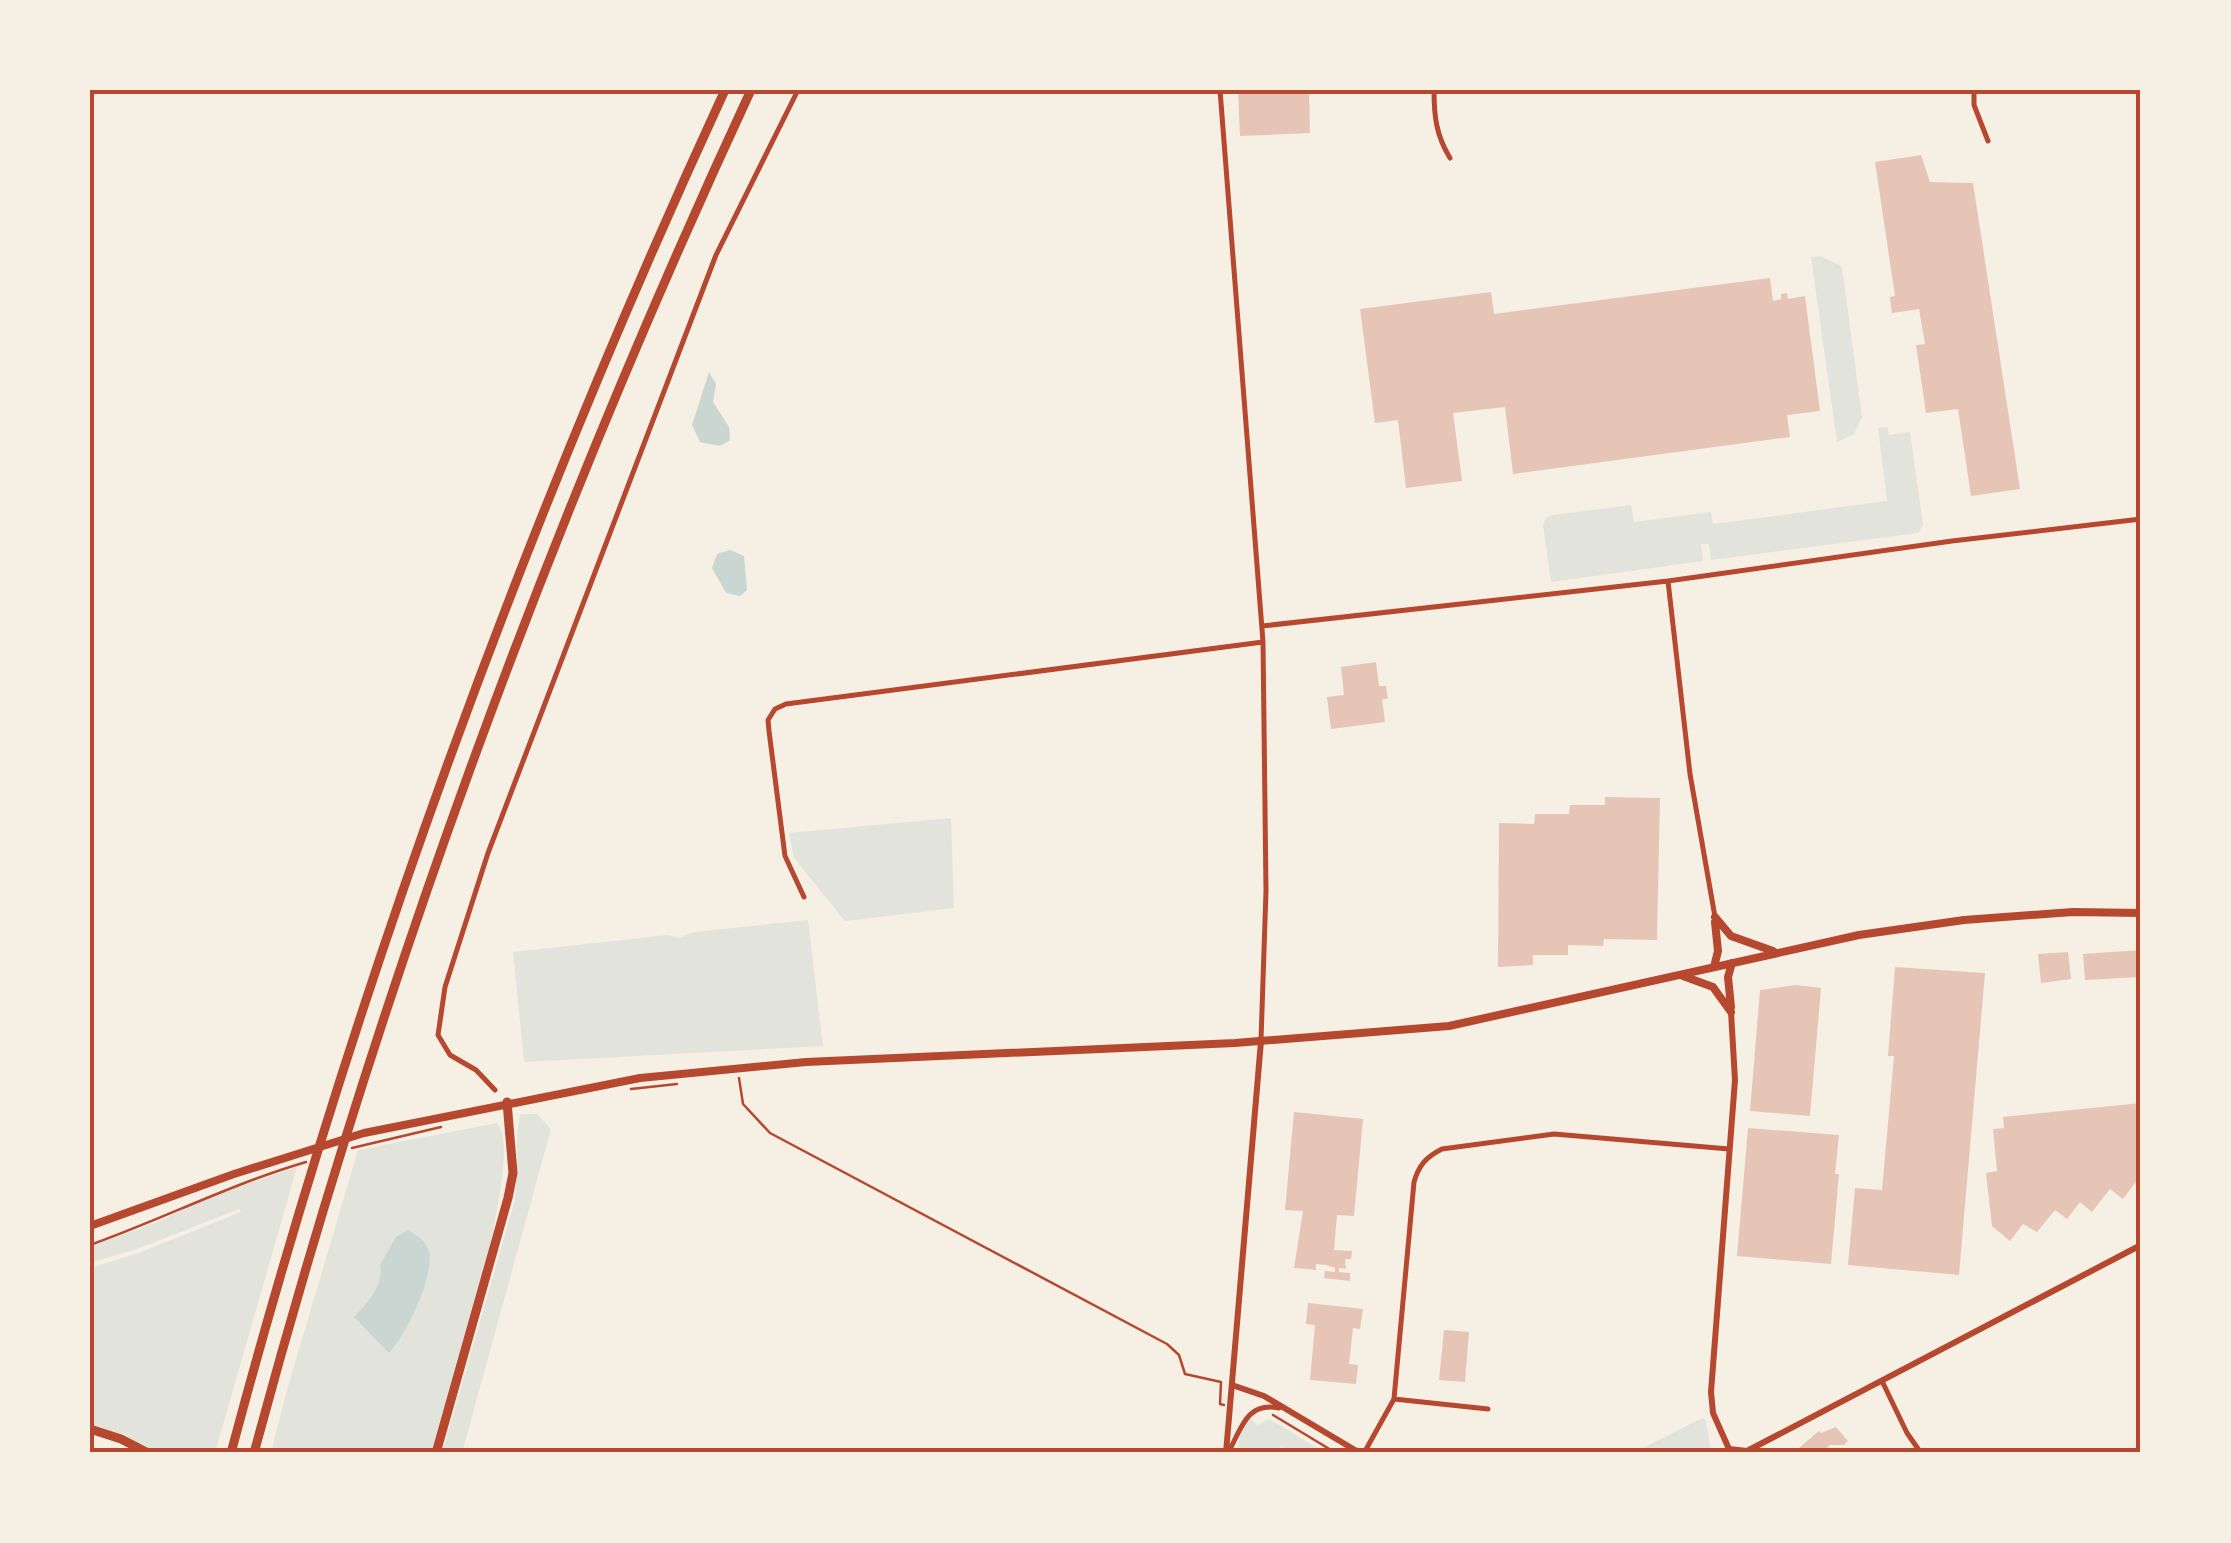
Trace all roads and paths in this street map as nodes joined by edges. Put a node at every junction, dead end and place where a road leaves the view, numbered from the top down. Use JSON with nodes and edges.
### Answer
{"nodes":[{"id":1,"x":725,"y":90,"type":"edge"},
{"id":2,"x":751,"y":90,"type":"edge"},
{"id":3,"x":798,"y":90,"type":"edge"},
{"id":4,"x":1220,"y":90,"type":"edge"},
{"id":5,"x":1434,"y":90,"type":"edge"},
{"id":6,"x":1974,"y":90,"type":"edge"},
{"id":7,"x":1988,"y":142,"type":"dead end"},
{"id":8,"x":1450,"y":158,"type":"dead end"},
{"id":9,"x":2141,"y":519,"type":"edge"},
{"id":10,"x":1668,"y":580,"type":"junction"},
{"id":11,"x":1262,"y":626,"type":"junction"},
{"id":12,"x":1263,"y":642,"type":"junction"},
{"id":13,"x":804,"y":897,"type":"dead end"},
{"id":14,"x":2141,"y":913,"type":"edge"},
{"id":15,"x":1715,"y":917,"type":"junction"},
{"id":16,"x":1777,"y":952,"type":"junction"},
{"id":17,"x":1732,"y":963,"type":"junction"},
{"id":18,"x":1714,"y":967,"type":"junction"},
{"id":19,"x":1678,"y":975,"type":"junction"},
{"id":20,"x":1730,"y":1012,"type":"junction"},
{"id":21,"x":1262,"y":1040,"type":"junction"},
{"id":22,"x":739,"y":1076,"type":"dead end"},
{"id":23,"x":688,"y":1082,"type":"dead end"},
{"id":24,"x":495,"y":1090,"type":"dead end"},
{"id":25,"x":624,"y":1090,"type":"dead end"},
{"id":26,"x":507,"y":1102,"type":"junction"},
{"id":27,"x":456,"y":1124,"type":"dead end"},
{"id":28,"x":1728,"y":1149,"type":"junction"},
{"id":29,"x":345,"y":1150,"type":"dead end"},
{"id":30,"x":312,"y":1160,"type":"dead end"},
{"id":31,"x":90,"y":1226,"type":"edge"},
{"id":32,"x":90,"y":1244,"type":"edge"},
{"id":33,"x":2141,"y":1245,"type":"edge"},
{"id":34,"x":1882,"y":1381,"type":"junction"},
{"id":35,"x":1232,"y":1384,"type":"junction"},
{"id":36,"x":1394,"y":1399,"type":"junction"},
{"id":37,"x":1230,"y":1405,"type":"junction"},
{"id":38,"x":1287,"y":1409,"type":"junction"},
{"id":39,"x":1488,"y":1409,"type":"dead end"},
{"id":40,"x":1268,"y":1414,"type":"dead end"},
{"id":41,"x":90,"y":1429,"type":"edge"},
{"id":42,"x":148,"y":1453,"type":"edge"},
{"id":43,"x":231,"y":1453,"type":"edge"},
{"id":44,"x":254,"y":1453,"type":"edge"},
{"id":45,"x":436,"y":1453,"type":"edge"},
{"id":46,"x":1227,"y":1453,"type":"edge"},
{"id":47,"x":1336,"y":1453,"type":"edge"},
{"id":48,"x":1362,"y":1453,"type":"edge"},
{"id":49,"x":1741,"y":1453,"type":"edge"},
{"id":50,"x":1921,"y":1453,"type":"edge"}],
"edges":[{"from":1,"to":43,"type":"highway"},
{"from":2,"to":44,"type":"highway"},
{"from":3,"to":24,"type":"street"},
{"from":4,"to":11,"type":"street"},
{"from":5,"to":8,"type":"street"},
{"from":6,"to":7,"type":"street"},
{"from":9,"to":10,"type":"street"},
{"from":10,"to":11,"type":"street"},
{"from":10,"to":15,"type":"street"},
{"from":11,"to":12,"type":"street"},
{"from":12,"to":13,"type":"street"},
{"from":12,"to":21,"type":"street"},
{"from":14,"to":16,"type":"main road"},
{"from":15,"to":16,"type":"main road"},
{"from":15,"to":18,"type":"main road"},
{"from":16,"to":17,"type":"main road"},
{"from":17,"to":18,"type":"main road"},
{"from":17,"to":20,"type":"main road"},
{"from":18,"to":19,"type":"main road"},
{"from":19,"to":20,"type":"main road"},
{"from":19,"to":21,"type":"main road"},
{"from":20,"to":28,"type":"street"},
{"from":21,"to":26,"type":"main road"},
{"from":21,"to":35,"type":"street"},
{"from":22,"to":37,"type":"path"},
{"from":23,"to":25,"type":"path"},
{"from":26,"to":31,"type":"main road"},
{"from":26,"to":45,"type":"highway"},
{"from":27,"to":29,"type":"path"},
{"from":28,"to":36,"type":"street"},
{"from":28,"to":49,"type":"street"},
{"from":30,"to":32,"type":"path"},
{"from":33,"to":34,"type":"street"},
{"from":34,"to":49,"type":"street"},
{"from":34,"to":50,"type":"street"},
{"from":35,"to":37,"type":"street"},
{"from":35,"to":38,"type":"street"},
{"from":36,"to":39,"type":"street"},
{"from":36,"to":48,"type":"street"},
{"from":37,"to":46,"type":"street"},
{"from":38,"to":46,"type":"street"},
{"from":38,"to":48,"type":"street"},
{"from":40,"to":47,"type":"path"},
{"from":41,"to":42,"type":"highway"}]}
